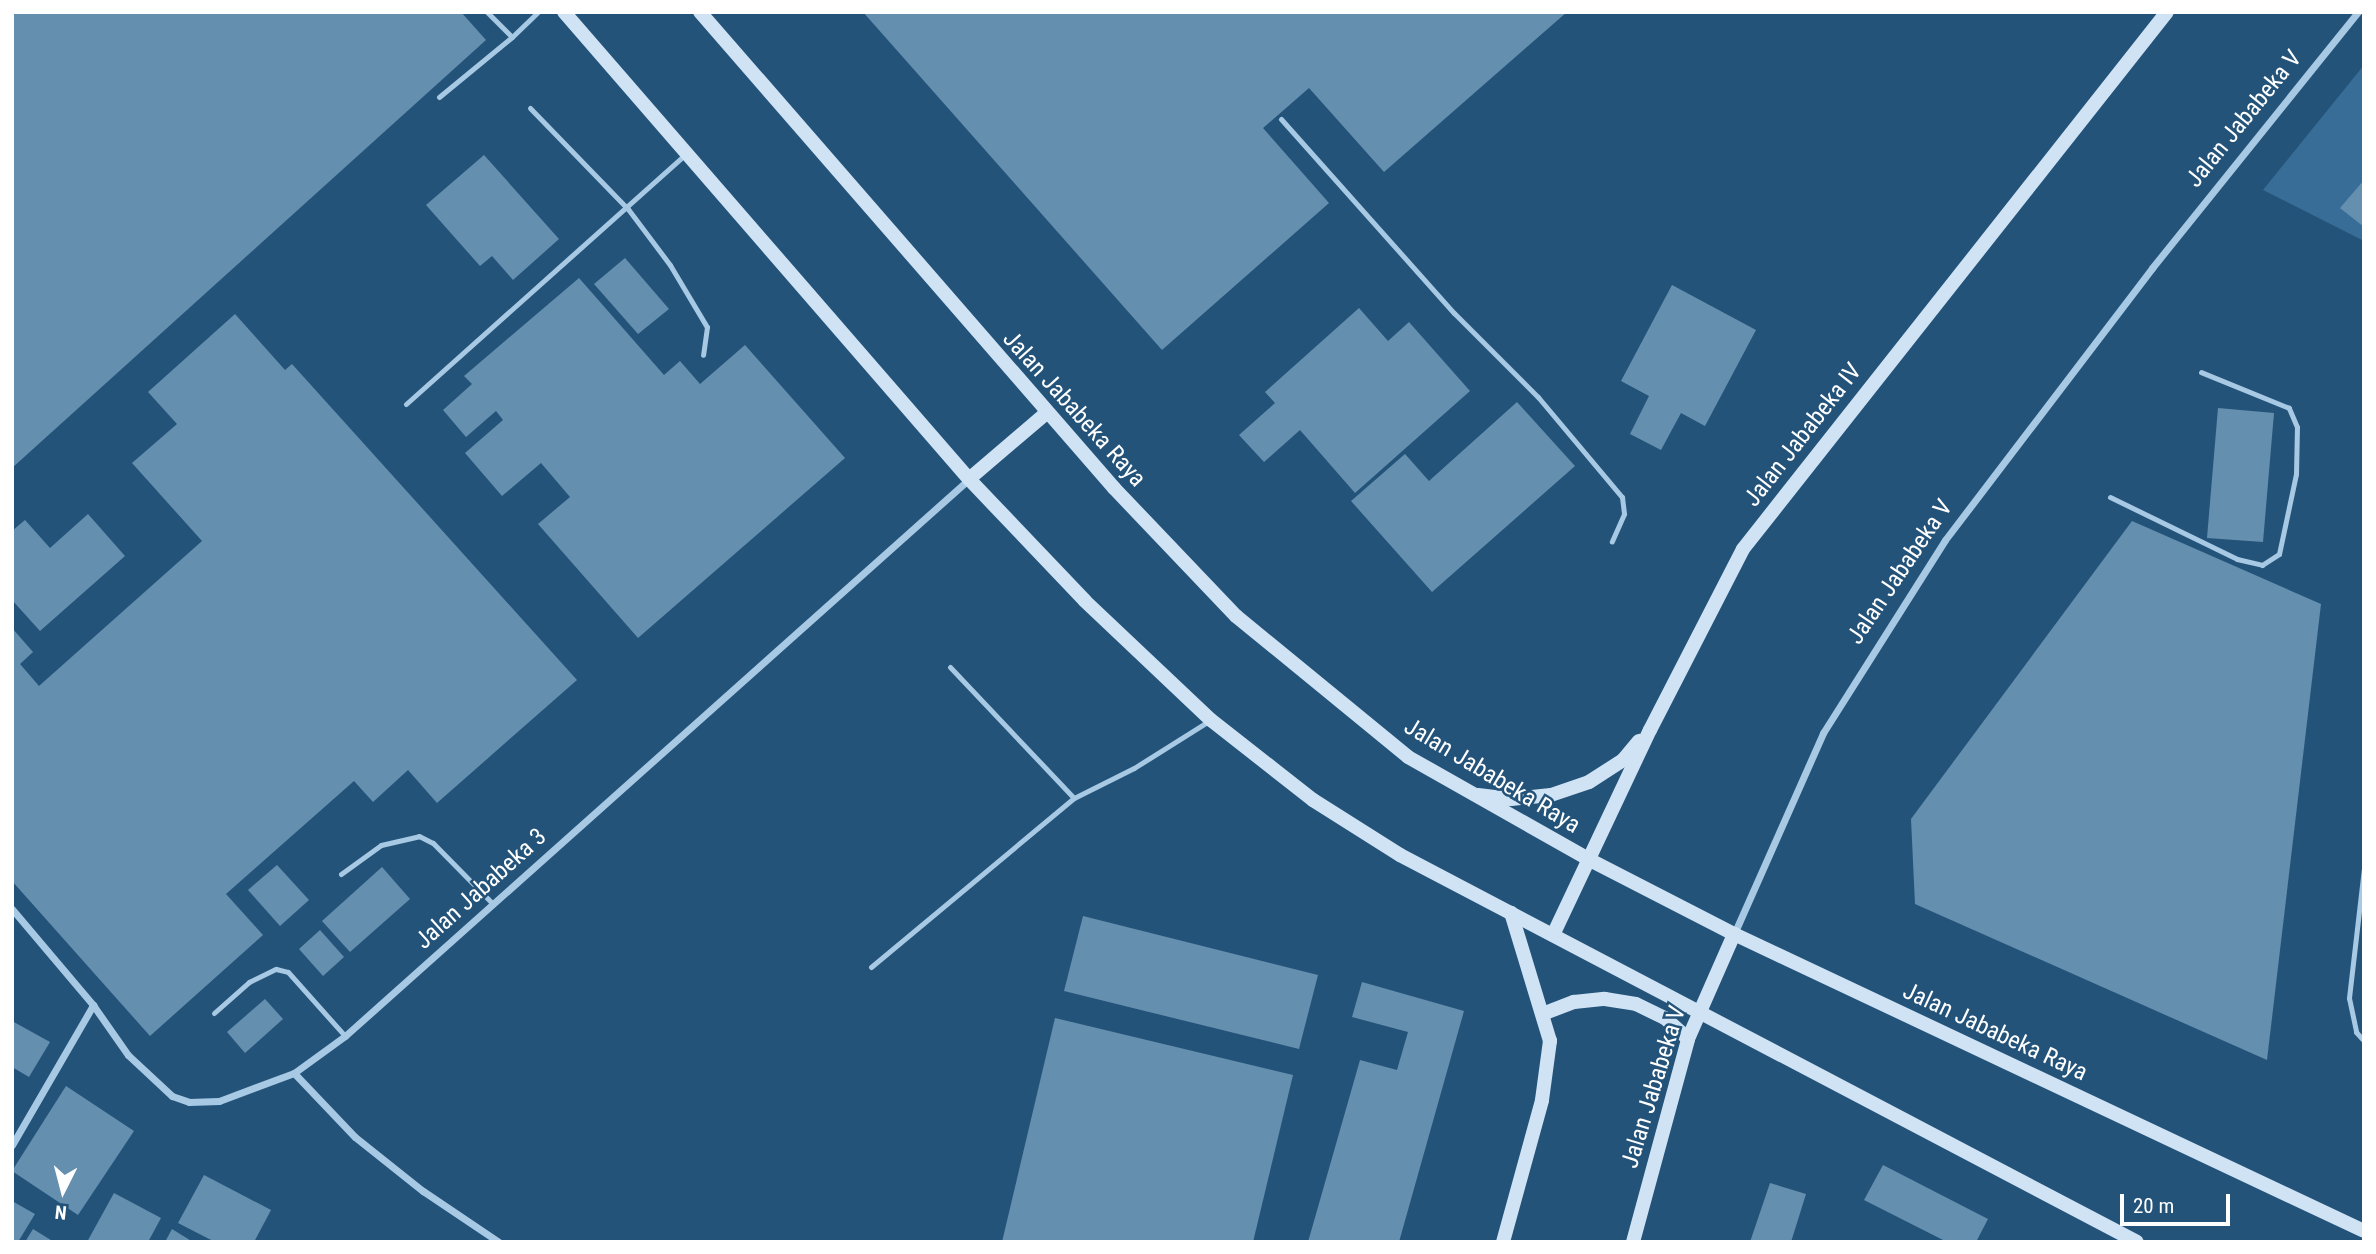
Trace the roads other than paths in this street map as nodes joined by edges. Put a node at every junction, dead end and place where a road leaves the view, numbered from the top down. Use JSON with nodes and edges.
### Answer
{"nodes":[{"id":1,"x":487,"y":12,"type":"edge"},
{"id":2,"x":538,"y":12,"type":"edge"},
{"id":3,"x":565,"y":12,"type":"edge"},
{"id":4,"x":700,"y":12,"type":"edge"},
{"id":5,"x":2167,"y":12,"type":"edge"},
{"id":6,"x":2358,"y":12,"type":"edge"},
{"id":7,"x":512,"y":37,"type":"junction"},
{"id":8,"x":439,"y":97,"type":"dead end"},
{"id":9,"x":530,"y":107,"type":"dead end"},
{"id":10,"x":1280,"y":119,"type":"dead end"},
{"id":11,"x":687,"y":153,"type":"junction"},
{"id":12,"x":628,"y":209,"type":"junction"},
{"id":13,"x":703,"y":355,"type":"dead end"},
{"id":14,"x":2200,"y":372,"type":"dead end"},
{"id":15,"x":406,"y":404,"type":"dead end"},
{"id":16,"x":1045,"y":414,"type":"junction"},
{"id":17,"x":969,"y":479,"type":"junction"},
{"id":18,"x":2110,"y":498,"type":"dead end"},
{"id":19,"x":1612,"y":541,"type":"dead end"},
{"id":20,"x":950,"y":667,"type":"dead end"},
{"id":21,"x":1211,"y":720,"type":"junction"},
{"id":22,"x":1650,"y":730,"type":"junction"},
{"id":23,"x":1471,"y":794,"type":"junction"},
{"id":24,"x":1074,"y":798,"type":"junction"},
{"id":25,"x":1588,"y":859,"type":"junction"},
{"id":26,"x":2364,"y":868,"type":"edge"},
{"id":27,"x":341,"y":874,"type":"dead end"},
{"id":28,"x":493,"y":904,"type":"junction"},
{"id":29,"x":12,"y":909,"type":"edge"},
{"id":30,"x":1511,"y":913,"type":"junction"},
{"id":31,"x":1734,"y":934,"type":"junction"},
{"id":32,"x":1553,"y":935,"type":"junction"},
{"id":33,"x":871,"y":967,"type":"dead end"},
{"id":34,"x":93,"y":1004,"type":"junction"},
{"id":35,"x":1700,"y":1012,"type":"junction"},
{"id":36,"x":214,"y":1013,"type":"dead end"},
{"id":37,"x":1545,"y":1013,"type":"junction"},
{"id":38,"x":345,"y":1036,"type":"junction"},
{"id":39,"x":1688,"y":1039,"type":"junction"},
{"id":40,"x":2364,"y":1041,"type":"edge"},
{"id":41,"x":294,"y":1073,"type":"junction"},
{"id":42,"x":12,"y":1145,"type":"edge"},
{"id":43,"x":2364,"y":1231,"type":"edge"},
{"id":44,"x":499,"y":1242,"type":"edge"},
{"id":45,"x":1503,"y":1242,"type":"edge"},
{"id":46,"x":1633,"y":1242,"type":"edge"},
{"id":47,"x":2137,"y":1242,"type":"edge"}],
"edges":[{"from":1,"to":7,"type":"lane"},
{"from":2,"to":7,"type":"lane"},
{"from":3,"to":11,"type":"main road"},
{"from":4,"to":16,"type":"main road","name":"Jalan Jababeka Raya"},
{"from":5,"to":22,"type":"main road","name":"Jalan Jababeka IV"},
{"from":6,"to":31,"type":"street","name":"Jalan Jababeka V"},
{"from":7,"to":8,"type":"lane"},
{"from":9,"to":12,"type":"lane"},
{"from":10,"to":19,"type":"lane"},
{"from":11,"to":12,"type":"lane"},
{"from":11,"to":17,"type":"main road"},
{"from":12,"to":13,"type":"lane"},
{"from":12,"to":15,"type":"lane"},
{"from":14,"to":18,"type":"lane"},
{"from":16,"to":17,"type":"main road"},
{"from":16,"to":23,"type":"main road","name":"Jalan Jababeka Raya"},
{"from":17,"to":21,"type":"main road"},
{"from":17,"to":28,"type":"street","name":"Jalan Jababeka 3"},
{"from":20,"to":24,"type":"lane"},
{"from":21,"to":24,"type":"lane"},
{"from":21,"to":30,"type":"main road"},
{"from":22,"to":23,"type":"main road"},
{"from":22,"to":25,"type":"main road","name":"Jalan Jababeka IV"},
{"from":23,"to":25,"type":"main road","name":"Jalan Jababeka Raya"},
{"from":24,"to":33,"type":"lane"},
{"from":25,"to":31,"type":"main road","name":"Jalan Jababeka Raya"},
{"from":25,"to":32,"type":"main road","name":"Jalan Jababeka IV"},
{"from":26,"to":40,"type":"lane"},
{"from":27,"to":28,"type":"lane"},
{"from":28,"to":38,"type":"street","name":"Jalan Jababeka 3"},
{"from":29,"to":34,"type":"street","name":"Jalan Jababeka 3"},
{"from":30,"to":32,"type":"main road"},
{"from":30,"to":37,"type":"main road"},
{"from":31,"to":35,"type":"main road","name":"Jalan Jababeka V"},
{"from":31,"to":43,"type":"main road","name":"Jalan Jababeka Raya"},
{"from":32,"to":35,"type":"main road"},
{"from":34,"to":41,"type":"street","name":"Jalan Jababeka 3"},
{"from":34,"to":42,"type":"street"},
{"from":35,"to":39,"type":"main road","name":"Jalan Jababeka V"},
{"from":35,"to":47,"type":"main road"},
{"from":36,"to":38,"type":"lane"},
{"from":37,"to":39,"type":"main road"},
{"from":37,"to":45,"type":"main road"},
{"from":38,"to":41,"type":"street","name":"Jalan Jababeka 3"},
{"from":39,"to":46,"type":"main road","name":"Jalan Jababeka V"},
{"from":41,"to":44,"type":"street"}]}
